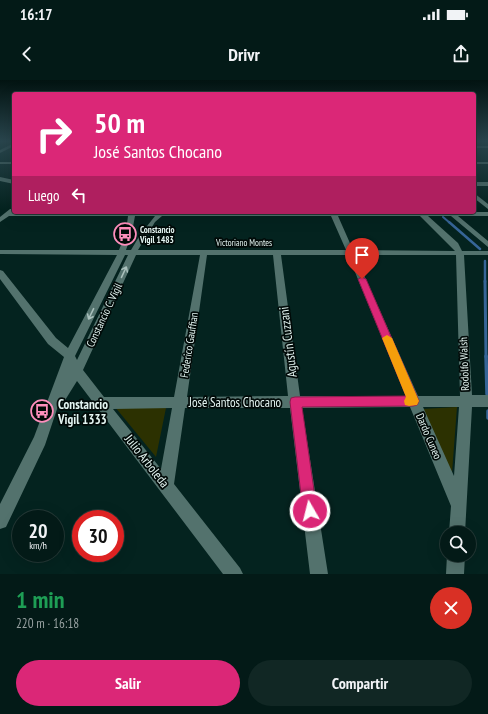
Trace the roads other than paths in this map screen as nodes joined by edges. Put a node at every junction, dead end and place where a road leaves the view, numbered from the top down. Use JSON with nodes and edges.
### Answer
{"nodes":[{"id":1,"x":0,"y":179,"type":"edge"},
{"id":2,"x":12,"y":182,"type":"edge"},
{"id":3,"x":0,"y":183,"type":"edge"},
{"id":4,"x":12,"y":185,"type":"edge"},
{"id":5,"x":476,"y":185,"type":"edge"},
{"id":6,"x":488,"y":185,"type":"edge"},
{"id":7,"x":476,"y":197,"type":"edge"},
{"id":8,"x":488,"y":206,"type":"edge"},
{"id":9,"x":12,"y":211,"type":"edge"},
{"id":10,"x":8,"y":214,"type":"junction"},
{"id":11,"x":12,"y":214,"type":"edge"},
{"id":12,"x":131,"y":214,"type":"edge"},
{"id":13,"x":161,"y":214,"type":"edge"},
{"id":14,"x":333,"y":214,"type":"edge"},
{"id":15,"x":422,"y":214,"type":"edge"},
{"id":16,"x":452,"y":214,"type":"edge"},
{"id":17,"x":476,"y":214,"type":"edge"},
{"id":18,"x":488,"y":214,"type":"edge"},
{"id":19,"x":0,"y":220,"type":"edge"},
{"id":20,"x":488,"y":244,"type":"edge"},
{"id":21,"x":0,"y":252,"type":"edge"},
{"id":22,"x":122,"y":252,"type":"junction"},
{"id":23,"x":204,"y":252,"type":"junction"},
{"id":24,"x":277,"y":252,"type":"junction"},
{"id":25,"x":351,"y":252,"type":"junction"},
{"id":26,"x":133,"y":253,"type":"junction"},
{"id":27,"x":460,"y":253,"type":"junction"},
{"id":28,"x":488,"y":253,"type":"edge"},
{"id":29,"x":0,"y":273,"type":"edge"},
{"id":30,"x":70,"y":356,"type":"junction"},
{"id":31,"x":77,"y":371,"type":"junction"},
{"id":32,"x":179,"y":401,"type":"junction"},
{"id":33,"x":413,"y":401,"type":"junction"},
{"id":34,"x":466,"y":401,"type":"junction"},
{"id":35,"x":488,"y":401,"type":"edge"},
{"id":36,"x":295,"y":402,"type":"junction"},
{"id":37,"x":101,"y":403,"type":"junction"},
{"id":38,"x":48,"y":418,"type":"junction"},
{"id":39,"x":166,"y":486,"type":"junction"},
{"id":40,"x":459,"y":506,"type":"junction"},
{"id":41,"x":0,"y":521,"type":"edge"},
{"id":42,"x":458,"y":526,"type":"edge"},
{"id":43,"x":456,"y":562,"type":"edge"},
{"id":44,"x":234,"y":574,"type":"edge"},
{"id":45,"x":319,"y":574,"type":"edge"},
{"id":46,"x":455,"y":574,"type":"edge"}],
"edges":[{"from":1,"to":2,"type":"street"},
{"from":3,"to":4,"type":"street"},
{"from":5,"to":6,"type":"street"},
{"from":7,"to":8,"type":"street"},
{"from":9,"to":10,"type":"street"},
{"from":10,"to":11,"type":"street"},
{"from":10,"to":19,"type":"street"},
{"from":12,"to":22,"type":"street","name":"Constancio C. Vigil"},
{"from":13,"to":26,"type":"street","name":"Constancio C. Vigil"},
{"from":14,"to":25,"type":"street","name":"Dardo Cuneo"},
{"from":15,"to":27,"type":"street"},
{"from":16,"to":20,"type":"street"},
{"from":17,"to":18,"type":"street"},
{"from":21,"to":22,"type":"street","name":"Victoriano Montes"},
{"from":22,"to":26,"type":"street","name":"Victoriano Montes"},
{"from":22,"to":30,"type":"street","name":"Constancio C. Vigil","one_way":true},
{"from":23,"to":24,"type":"street","name":"Victoriano Montes"},
{"from":23,"to":26,"type":"street","name":"Victoriano Montes"},
{"from":23,"to":32,"type":"street","name":"Federico Gauffian"},
{"from":24,"to":25,"type":"street","name":"Victoriano Montes"},
{"from":24,"to":36,"type":"street","name":"Agustín Cuzzani"},
{"from":25,"to":27,"type":"street","name":"Victoriano Montes"},
{"from":25,"to":33,"type":"street","name":"Dardo Cuneo"},
{"from":31,"to":26,"type":"street","name":"Constancio C. Vigil","one_way":true},
{"from":27,"to":28,"type":"street","name":"Victoriano Montes"},
{"from":27,"to":34,"type":"street","name":"Rodolfo Walsh"},
{"from":29,"to":30,"type":"street","name":"Julio Arboleda"},
{"from":30,"to":31,"type":"street","name":"Julio Arboleda"},
{"from":30,"to":38,"type":"street","name":"Constancio C. Vigil"},
{"from":31,"to":37,"type":"street","name":"Julio Arboleda"},
{"from":31,"to":38,"type":"street","name":"Constancio C. Vigil"},
{"from":32,"to":36,"type":"street","name":"José Santos Chocano"},
{"from":32,"to":37,"type":"street","name":"José Santos Chocano"},
{"from":32,"to":39,"type":"street","name":"Federico Gauffian"},
{"from":33,"to":34,"type":"street","name":"José Santos Chocano"},
{"from":33,"to":36,"type":"street","name":"José Santos Chocano"},
{"from":33,"to":40,"type":"street","name":"Dardo Cuneo"},
{"from":34,"to":35,"type":"street","name":"José Santos Chocano"},
{"from":34,"to":40,"type":"street","name":"Rodolfo Walsh"},
{"from":36,"to":45,"type":"street","name":"Agustín Cuzzani"},
{"from":37,"to":39,"type":"street","name":"Julio Arboleda"},
{"from":38,"to":41,"type":"street","name":"Constancio C. Vigil"},
{"from":39,"to":44,"type":"street","name":"Julio Arboleda"},
{"from":40,"to":42,"type":"street","name":"Rodolfo Walsh"},
{"from":43,"to":46,"type":"street"}]}
